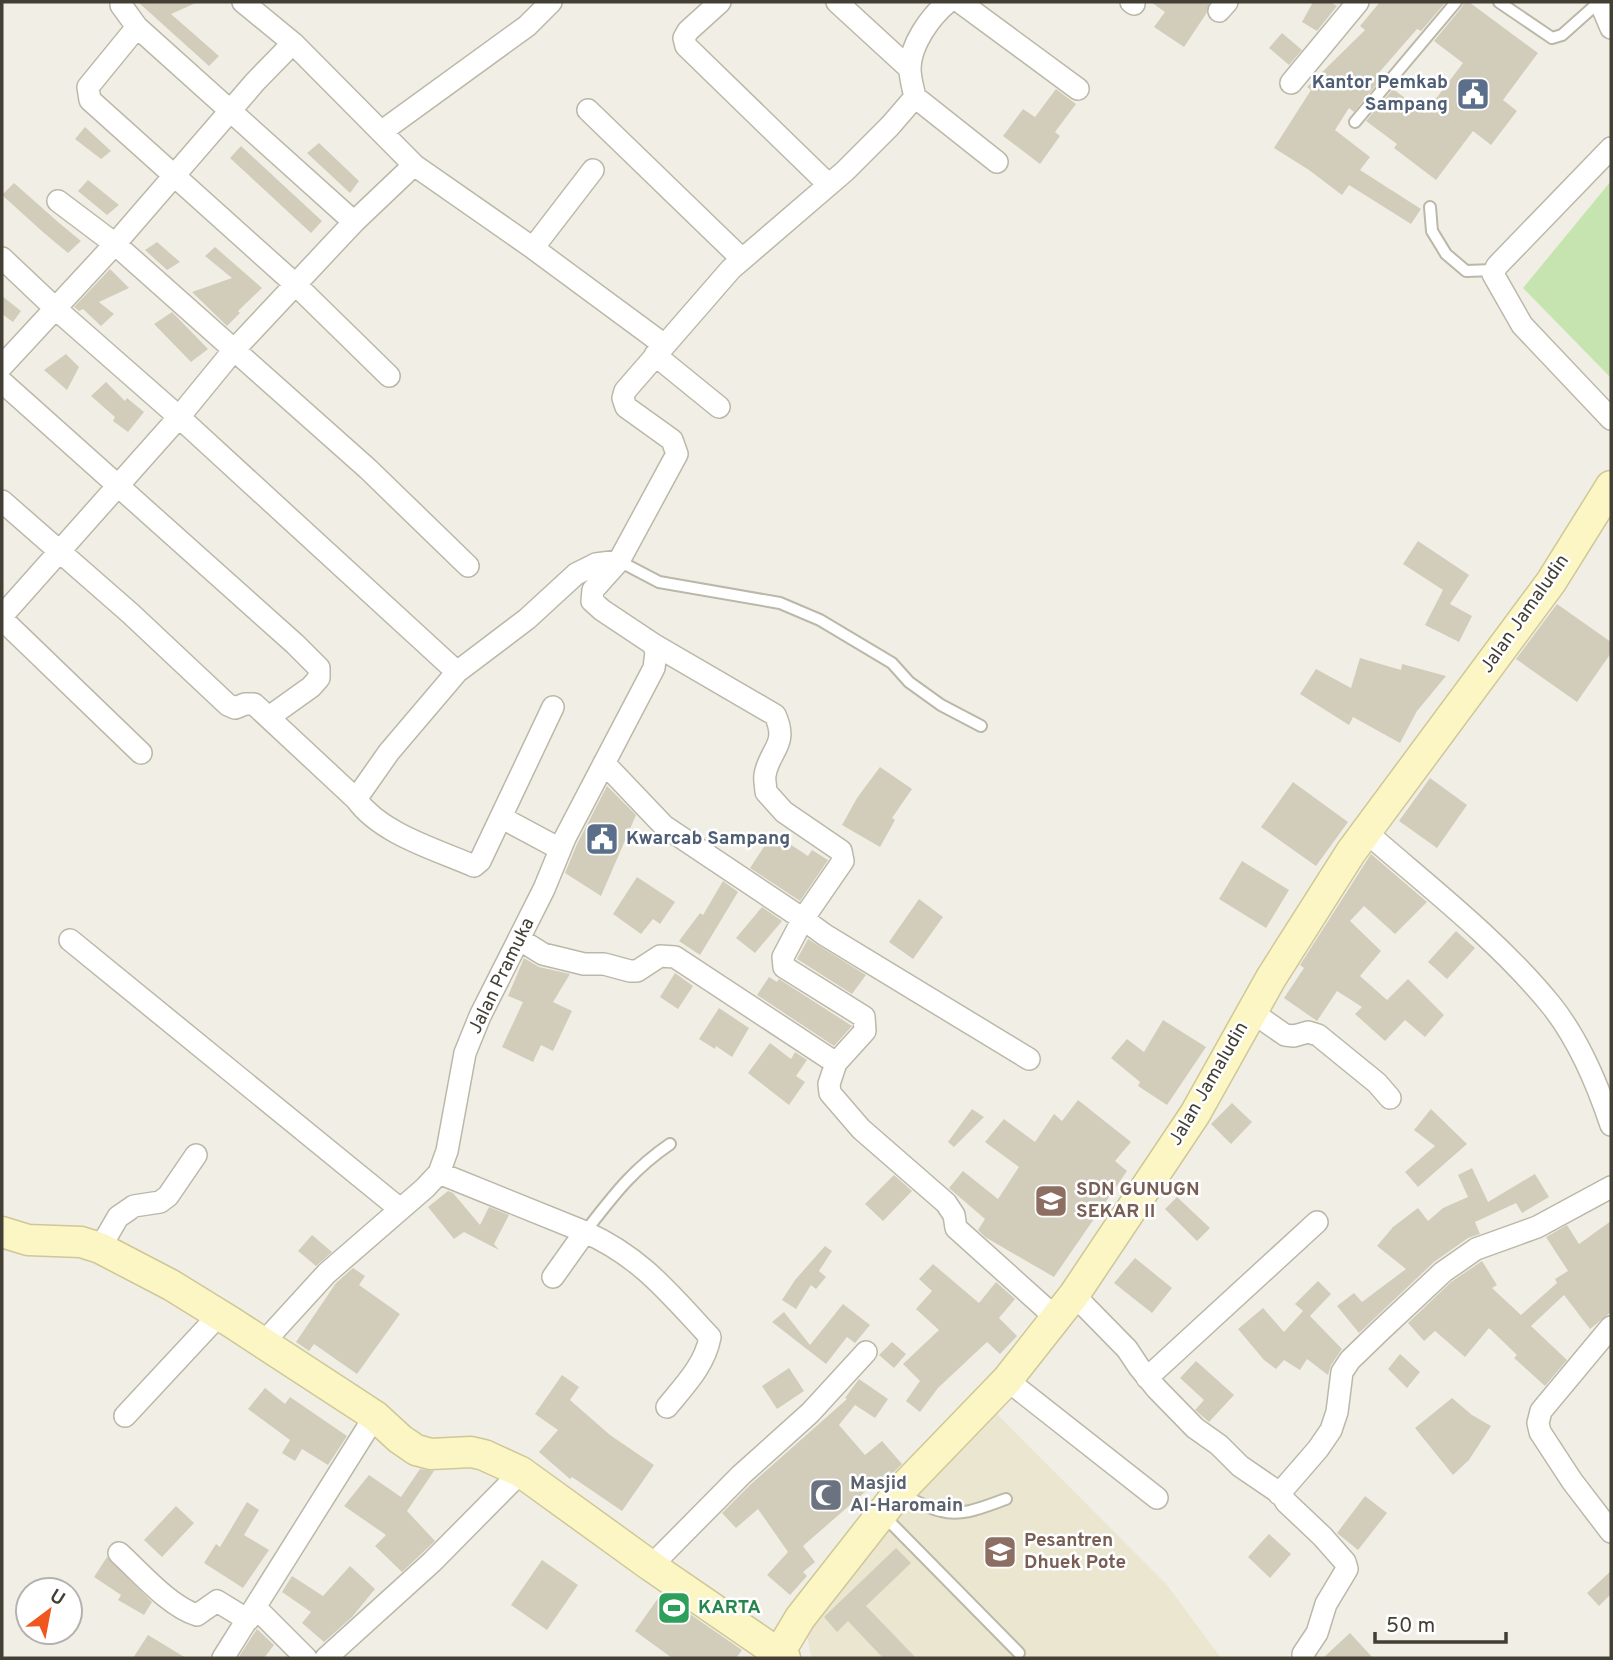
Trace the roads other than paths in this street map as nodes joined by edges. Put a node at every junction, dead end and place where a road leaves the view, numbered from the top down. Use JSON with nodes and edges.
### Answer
{"nodes":[{"id":1,"x":121,"y":2,"type":"edge"},
{"id":2,"x":243,"y":2,"type":"edge"},
{"id":3,"x":551,"y":2,"type":"edge"},
{"id":4,"x":720,"y":2,"type":"edge"},
{"id":5,"x":837,"y":2,"type":"edge"},
{"id":6,"x":948,"y":2,"type":"edge"},
{"id":7,"x":960,"y":2,"type":"edge"},
{"id":8,"x":1358,"y":2,"type":"edge"},
{"id":9,"x":1456,"y":2,"type":"edge"},
{"id":10,"x":1499,"y":2,"type":"edge"},
{"id":11,"x":1599,"y":2,"type":"edge"},
{"id":12,"x":137,"y":27,"type":"junction"},
{"id":13,"x":1611,"y":27,"type":"edge"},
{"id":14,"x":293,"y":43,"type":"junction"},
{"id":15,"x":910,"y":69,"type":"junction"},
{"id":16,"x":1291,"y":83,"type":"dead end"},
{"id":17,"x":1078,"y":89,"type":"dead end"},
{"id":18,"x":915,"y":97,"type":"junction"},
{"id":19,"x":588,"y":110,"type":"dead end"},
{"id":20,"x":230,"y":111,"type":"junction"},
{"id":21,"x":1355,"y":122,"type":"dead end"},
{"id":22,"x":381,"y":132,"type":"junction"},
{"id":23,"x":1611,"y":148,"type":"edge"},
{"id":24,"x":997,"y":162,"type":"dead end"},
{"id":25,"x":414,"y":165,"type":"junction"},
{"id":26,"x":593,"y":170,"type":"dead end"},
{"id":27,"x":174,"y":174,"type":"junction"},
{"id":28,"x":828,"y":185,"type":"junction"},
{"id":29,"x":58,"y":201,"type":"dead end"},
{"id":30,"x":1430,"y":207,"type":"dead end"},
{"id":31,"x":354,"y":222,"type":"junction"},
{"id":32,"x":115,"y":244,"type":"junction"},
{"id":33,"x":533,"y":248,"type":"junction"},
{"id":34,"x":2,"y":258,"type":"edge"},
{"id":35,"x":742,"y":259,"type":"junction"},
{"id":36,"x":1494,"y":270,"type":"junction"},
{"id":37,"x":296,"y":285,"type":"junction"},
{"id":38,"x":56,"y":309,"type":"junction"},
{"id":39,"x":659,"y":350,"type":"junction"},
{"id":40,"x":233,"y":351,"type":"junction"},
{"id":41,"x":2,"y":366,"type":"edge"},
{"id":42,"x":389,"y":376,"type":"dead end"},
{"id":43,"x":2,"y":382,"type":"edge"},
{"id":44,"x":719,"y":407,"type":"dead end"},
{"id":45,"x":178,"y":416,"type":"junction"},
{"id":46,"x":1611,"y":419,"type":"edge"},
{"id":47,"x":119,"y":485,"type":"junction"},
{"id":48,"x":1611,"y":486,"type":"edge"},
{"id":49,"x":2,"y":501,"type":"edge"},
{"id":50,"x":58,"y":550,"type":"junction"},
{"id":51,"x":619,"y":561,"type":"junction"},
{"id":52,"x":468,"y":566,"type":"dead end"},
{"id":53,"x":2,"y":618,"type":"edge"},
{"id":54,"x":653,"y":644,"type":"junction"},
{"id":55,"x":457,"y":672,"type":"junction"},
{"id":56,"x":553,"y":707,"type":"dead end"},
{"id":57,"x":269,"y":718,"type":"junction"},
{"id":58,"x":981,"y":726,"type":"dead end"},
{"id":59,"x":141,"y":753,"type":"dead end"},
{"id":60,"x":604,"y":763,"type":"junction"},
{"id":61,"x":356,"y":799,"type":"junction"},
{"id":62,"x":499,"y":821,"type":"junction"},
{"id":63,"x":1366,"y":832,"type":"junction"},
{"id":64,"x":560,"y":849,"type":"junction"},
{"id":65,"x":803,"y":919,"type":"junction"},
{"id":66,"x":519,"y":939,"type":"junction"},
{"id":67,"x":70,"y":940,"type":"dead end"},
{"id":68,"x":1252,"y":1012,"type":"junction"},
{"id":69,"x":1029,"y":1059,"type":"dead end"},
{"id":70,"x":836,"y":1063,"type":"junction"},
{"id":71,"x":1390,"y":1098,"type":"dead end"},
{"id":72,"x":1611,"y":1125,"type":"edge"},
{"id":73,"x":670,"y":1144,"type":"dead end"},
{"id":74,"x":196,"y":1155,"type":"dead end"},
{"id":75,"x":439,"y":1173,"type":"junction"},
{"id":76,"x":1611,"y":1187,"type":"edge"},
{"id":77,"x":400,"y":1209,"type":"junction"},
{"id":78,"x":1317,"y":1222,"type":"dead end"},
{"id":79,"x":2,"y":1232,"type":"edge"},
{"id":80,"x":585,"y":1232,"type":"junction"},
{"id":81,"x":100,"y":1248,"type":"junction"},
{"id":82,"x":553,"y":1277,"type":"dead end"},
{"id":83,"x":1065,"y":1306,"type":"junction"},
{"id":84,"x":219,"y":1315,"type":"junction"},
{"id":85,"x":1611,"y":1327,"type":"edge"},
{"id":86,"x":263,"y":1343,"type":"junction"},
{"id":87,"x":866,"y":1352,"type":"dead end"},
{"id":88,"x":1147,"y":1377,"type":"junction"},
{"id":89,"x":1007,"y":1380,"type":"junction"},
{"id":90,"x":667,"y":1408,"type":"dead end"},
{"id":91,"x":125,"y":1416,"type":"dead end"},
{"id":92,"x":375,"y":1416,"type":"junction"},
{"id":93,"x":521,"y":1472,"type":"junction"},
{"id":94,"x":1279,"y":1494,"type":"junction"},
{"id":95,"x":1157,"y":1498,"type":"dead end"},
{"id":96,"x":1006,"y":1499,"type":"dead end"},
{"id":97,"x":890,"y":1503,"type":"junction"},
{"id":98,"x":1611,"y":1532,"type":"edge"},
{"id":99,"x":119,"y":1553,"type":"dead end"},
{"id":100,"x":651,"y":1566,"type":"junction"},
{"id":101,"x":252,"y":1614,"type":"junction"},
{"id":102,"x":1019,"y":1653,"type":"dead end"},
{"id":103,"x":780,"y":1657,"type":"edge"},
{"id":104,"x":223,"y":1658,"type":"edge"},
{"id":105,"x":306,"y":1658,"type":"edge"},
{"id":106,"x":326,"y":1658,"type":"edge"},
{"id":107,"x":1303,"y":1658,"type":"edge"}],
"edges":[{"from":1,"to":12,"type":"street"},
{"from":2,"to":14,"type":"street"},
{"from":3,"to":22,"type":"street"},
{"from":4,"to":28,"type":"street"},
{"from":5,"to":15,"type":"street"},
{"from":6,"to":15,"type":"street"},
{"from":7,"to":17,"type":"street"},
{"from":8,"to":16,"type":"street"},
{"from":9,"to":21,"type":"lane"},
{"from":10,"to":11,"type":"lane"},
{"from":11,"to":13,"type":"street"},
{"from":12,"to":20,"type":"street"},
{"from":12,"to":27,"type":"street"},
{"from":14,"to":20,"type":"street"},
{"from":14,"to":22,"type":"street"},
{"from":15,"to":18,"type":"street"},
{"from":18,"to":24,"type":"street"},
{"from":18,"to":28,"type":"street"},
{"from":19,"to":35,"type":"street"},
{"from":20,"to":27,"type":"street"},
{"from":20,"to":31,"type":"street"},
{"from":22,"to":25,"type":"street"},
{"from":23,"to":36,"type":"street"},
{"from":25,"to":31,"type":"street"},
{"from":25,"to":33,"type":"street"},
{"from":26,"to":33,"type":"street"},
{"from":27,"to":32,"type":"street"},
{"from":27,"to":37,"type":"street"},
{"from":28,"to":35,"type":"street"},
{"from":29,"to":32,"type":"street"},
{"from":30,"to":36,"type":"lane"},
{"from":31,"to":37,"type":"street"},
{"from":32,"to":38,"type":"street"},
{"from":32,"to":40,"type":"street"},
{"from":33,"to":39,"type":"street"},
{"from":34,"to":38,"type":"street"},
{"from":35,"to":39,"type":"street"},
{"from":36,"to":46,"type":"street"},
{"from":37,"to":40,"type":"street"},
{"from":37,"to":42,"type":"street"},
{"from":38,"to":41,"type":"street"},
{"from":38,"to":45,"type":"street"},
{"from":39,"to":44,"type":"street"},
{"from":39,"to":51,"type":"street"},
{"from":40,"to":45,"type":"street"},
{"from":40,"to":52,"type":"street"},
{"from":43,"to":47,"type":"street"},
{"from":45,"to":47,"type":"street"},
{"from":45,"to":55,"type":"street"},
{"from":47,"to":50,"type":"street"},
{"from":47,"to":57,"type":"street"},
{"from":48,"to":63,"type":"street","name":"Jalan Jamaludin"},
{"from":49,"to":50,"type":"street"},
{"from":50,"to":53,"type":"street"},
{"from":50,"to":57,"type":"street"},
{"from":51,"to":54,"type":"street"},
{"from":51,"to":55,"type":"street"},
{"from":51,"to":58,"type":"lane"},
{"from":53,"to":59,"type":"street"},
{"from":54,"to":60,"type":"street","name":"Jalan Pramuka"},
{"from":54,"to":65,"type":"street"},
{"from":55,"to":61,"type":"street"},
{"from":56,"to":62,"type":"street"},
{"from":57,"to":61,"type":"street"},
{"from":60,"to":64,"type":"street","name":"Jalan Pramuka"},
{"from":60,"to":65,"type":"street"},
{"from":61,"to":62,"type":"street"},
{"from":62,"to":64,"type":"street"},
{"from":63,"to":68,"type":"street","name":"Jalan Jamaludin"},
{"from":63,"to":72,"type":"street"},
{"from":64,"to":66,"type":"street","name":"Jalan Pramuka"},
{"from":65,"to":69,"type":"street"},
{"from":65,"to":70,"type":"street"},
{"from":66,"to":70,"type":"street"},
{"from":66,"to":75,"type":"street","name":"Jalan Pramuka"},
{"from":67,"to":77,"type":"street"},
{"from":68,"to":71,"type":"street"},
{"from":68,"to":83,"type":"street","name":"Jalan Jamaludin"},
{"from":70,"to":83,"type":"street"},
{"from":73,"to":80,"type":"lane"},
{"from":74,"to":81,"type":"street"},
{"from":75,"to":77,"type":"street","name":"Jalan Pramuka"},
{"from":75,"to":80,"type":"street"},
{"from":76,"to":94,"type":"street"},
{"from":77,"to":86,"type":"street","name":"Jalan Pramuka"},
{"from":78,"to":88,"type":"street"},
{"from":79,"to":81,"type":"street"},
{"from":80,"to":82,"type":"street"},
{"from":80,"to":90,"type":"street"},
{"from":81,"to":84,"type":"street"},
{"from":83,"to":88,"type":"street"},
{"from":83,"to":89,"type":"street","name":"Jalan Jamaludin"},
{"from":84,"to":86,"type":"street"},
{"from":84,"to":91,"type":"street"},
{"from":85,"to":98,"type":"street"},
{"from":86,"to":92,"type":"street"},
{"from":87,"to":100,"type":"street"},
{"from":88,"to":94,"type":"street"},
{"from":89,"to":95,"type":"street"},
{"from":89,"to":97,"type":"street","name":"Jalan Jamaludin"},
{"from":92,"to":93,"type":"street"},
{"from":92,"to":101,"type":"street"},
{"from":93,"to":100,"type":"street"},
{"from":93,"to":106,"type":"street"},
{"from":94,"to":107,"type":"street"},
{"from":96,"to":97,"type":"lane"},
{"from":97,"to":102,"type":"lane"},
{"from":97,"to":103,"type":"street","name":"Jalan Jamaludin"},
{"from":99,"to":101,"type":"street"},
{"from":100,"to":103,"type":"street"},
{"from":101,"to":104,"type":"street"},
{"from":101,"to":105,"type":"street"}]}
